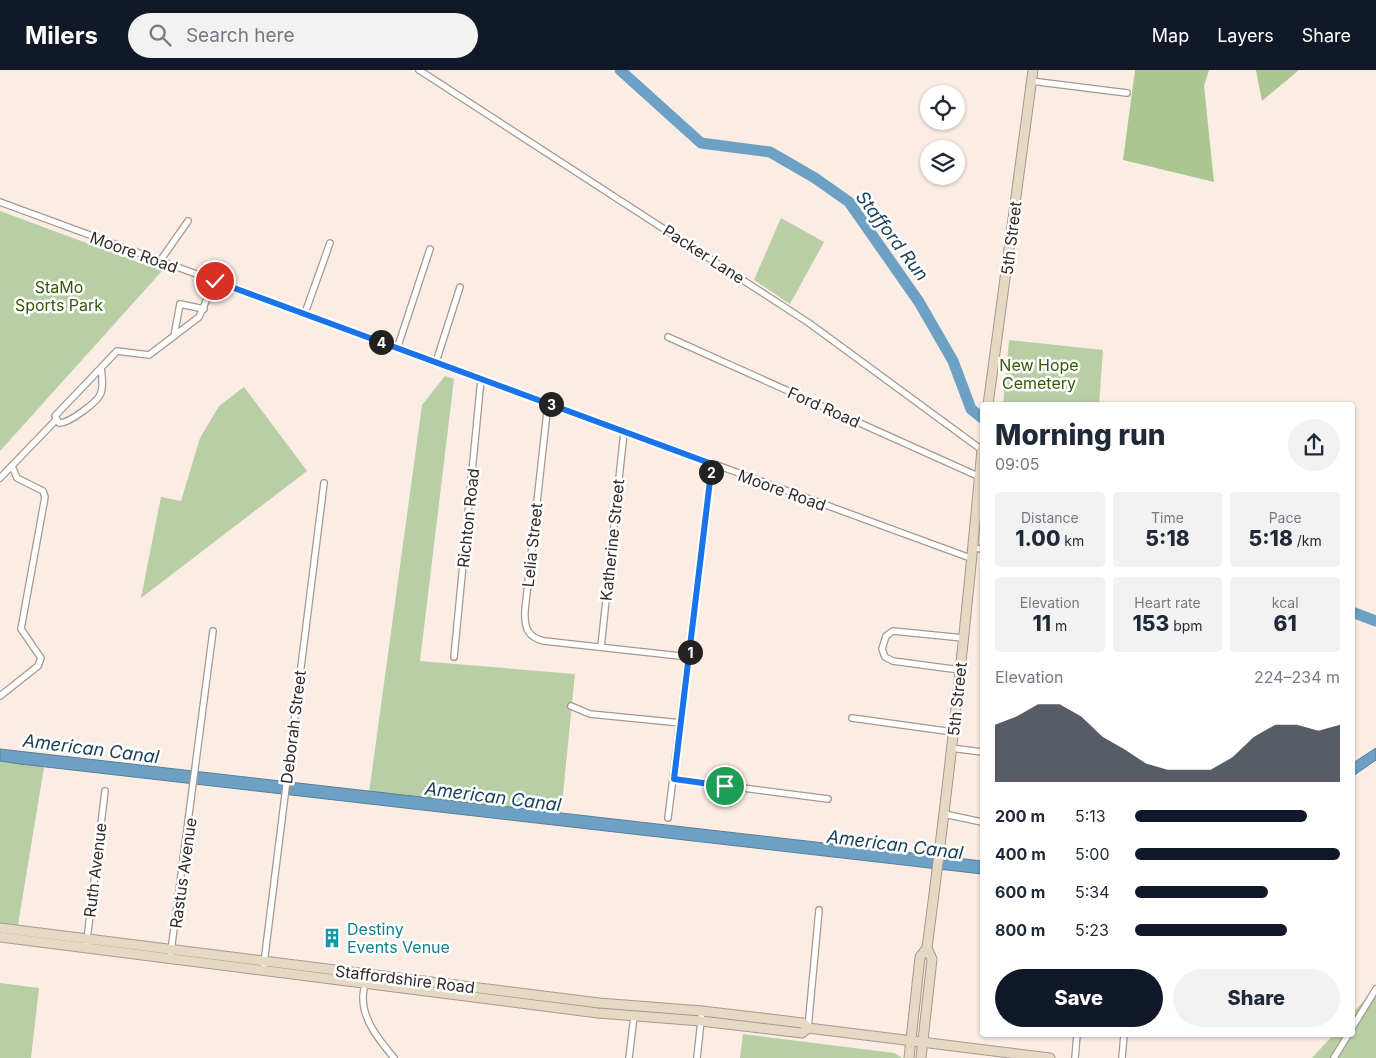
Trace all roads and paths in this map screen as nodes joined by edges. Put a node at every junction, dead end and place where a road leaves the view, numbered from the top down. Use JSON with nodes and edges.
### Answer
{"nodes":[{"id":1,"x":419,"y":70,"type":"edge"},
{"id":2,"x":1033,"y":70,"type":"edge"},
{"id":3,"x":1032,"y":82,"type":"junction"},
{"id":4,"x":1128,"y":92,"type":"dead end"},
{"id":5,"x":0,"y":202,"type":"edge"},
{"id":6,"x":188,"y":221,"type":"dead end"},
{"id":7,"x":330,"y":244,"type":"dead end"},
{"id":8,"x":430,"y":248,"type":"dead end"},
{"id":9,"x":160,"y":261,"type":"junction"},
{"id":10,"x":215,"y":281,"type":"junction"},
{"id":11,"x":460,"y":287,"type":"dead end"},
{"id":12,"x":204,"y":309,"type":"junction"},
{"id":13,"x":305,"y":313,"type":"junction"},
{"id":14,"x":174,"y":336,"type":"junction"},
{"id":15,"x":668,"y":337,"type":"dead end"},
{"id":16,"x":397,"y":348,"type":"junction"},
{"id":17,"x":436,"y":362,"type":"junction"},
{"id":18,"x":101,"y":368,"type":"junction"},
{"id":19,"x":481,"y":379,"type":"junction"},
{"id":20,"x":988,"y":402,"type":"edge"},
{"id":21,"x":548,"y":403,"type":"junction"},
{"id":22,"x":56,"y":420,"type":"junction"},
{"id":23,"x":624,"y":432,"type":"junction"},
{"id":24,"x":980,"y":448,"type":"edge"},
{"id":25,"x":712,"y":464,"type":"junction"},
{"id":26,"x":12,"y":466,"type":"junction"},
{"id":27,"x":980,"y":476,"type":"joint"},
{"id":28,"x":0,"y":478,"type":"edge"},
{"id":29,"x":324,"y":483,"type":"dead end"},
{"id":30,"x":978,"y":549,"type":"edge"},
{"id":31,"x":972,"y":559,"type":"junction"},
{"id":32,"x":214,"y":631,"type":"dead end"},
{"id":33,"x":963,"y":638,"type":"junction"},
{"id":34,"x":601,"y":647,"type":"junction"},
{"id":35,"x":454,"y":657,"type":"dead end"},
{"id":36,"x":689,"y":657,"type":"junction"},
{"id":37,"x":960,"y":670,"type":"junction"},
{"id":38,"x":0,"y":696,"type":"edge"},
{"id":39,"x":571,"y":706,"type":"dead end"},
{"id":40,"x":852,"y":718,"type":"dead end"},
{"id":41,"x":681,"y":723,"type":"junction"},
{"id":42,"x":953,"y":732,"type":"junction"},
{"id":43,"x":952,"y":748,"type":"junction"},
{"id":44,"x":980,"y":752,"type":"edge"},
{"id":45,"x":674,"y":779,"type":"junction"},
{"id":46,"x":105,"y":791,"type":"dead end"},
{"id":47,"x":828,"y":799,"type":"dead end"},
{"id":48,"x":944,"y":814,"type":"junction"},
{"id":49,"x":668,"y":818,"type":"dead end"},
{"id":50,"x":980,"y":822,"type":"edge"},
{"id":51,"x":820,"y":910,"type":"dead end"},
{"id":52,"x":0,"y":928,"type":"edge"},
{"id":53,"x":0,"y":937,"type":"edge"},
{"id":54,"x":87,"y":939,"type":"junction"},
{"id":55,"x":86,"y":948,"type":"junction"},
{"id":56,"x":927,"y":948,"type":"junction"},
{"id":57,"x":172,"y":949,"type":"junction"},
{"id":58,"x":204,"y":953,"type":"junction"},
{"id":59,"x":170,"y":959,"type":"junction"},
{"id":60,"x":203,"y":963,"type":"junction"},
{"id":61,"x":264,"y":966,"type":"junction"},
{"id":62,"x":368,"y":974,"type":"junction"},
{"id":63,"x":366,"y":984,"type":"junction"},
{"id":64,"x":1376,"y":989,"type":"edge"},
{"id":65,"x":928,"y":990,"type":"junction"},
{"id":66,"x":916,"y":992,"type":"junction"},
{"id":67,"x":702,"y":1011,"type":"junction"},
{"id":68,"x":634,"y":1016,"type":"junction"},
{"id":69,"x":701,"y":1021,"type":"junction"},
{"id":70,"x":1355,"y":1023,"type":"edge"},
{"id":71,"x":808,"y":1028,"type":"junction"},
{"id":72,"x":1077,"y":1037,"type":"edge"},
{"id":73,"x":1124,"y":1037,"type":"edge"},
{"id":74,"x":1347,"y":1037,"type":"edge"},
{"id":75,"x":911,"y":1041,"type":"junction"},
{"id":76,"x":922,"y":1042,"type":"junction"},
{"id":77,"x":394,"y":1058,"type":"edge"},
{"id":78,"x":629,"y":1058,"type":"edge"},
{"id":79,"x":697,"y":1058,"type":"edge"},
{"id":80,"x":909,"y":1058,"type":"edge"},
{"id":81,"x":921,"y":1058,"type":"edge"},
{"id":82,"x":1050,"y":1058,"type":"edge"},
{"id":83,"x":1075,"y":1058,"type":"edge"},
{"id":84,"x":1122,"y":1058,"type":"edge"},
{"id":85,"x":1334,"y":1058,"type":"edge"}],
"edges":[{"from":1,"to":24,"type":"street","name":"Packer Lane"},
{"from":2,"to":3,"type":"main road","name":"5th Street"},
{"from":3,"to":4,"type":"street"},
{"from":3,"to":20,"type":"main road","name":"5th Street"},
{"from":5,"to":9,"type":"street","name":"Moore Road"},
{"from":6,"to":9,"type":"street"},
{"from":7,"to":13,"type":"street"},
{"from":8,"to":16,"type":"street"},
{"from":9,"to":10,"type":"street","name":"Moore Road"},
{"from":10,"to":12,"type":"street"},
{"from":10,"to":13,"type":"street","name":"Moore Road"},
{"from":11,"to":17,"type":"street"},
{"from":12,"to":14,"type":"street"},
{"from":12,"to":14,"type":"street"},
{"from":13,"to":16,"type":"street","name":"Moore Road"},
{"from":14,"to":18,"type":"street"},
{"from":15,"to":27,"type":"street","name":"Ford Road"},
{"from":16,"to":17,"type":"street","name":"Moore Road"},
{"from":17,"to":19,"type":"street","name":"Moore Road"},
{"from":18,"to":22,"type":"street"},
{"from":18,"to":22,"type":"street"},
{"from":19,"to":21,"type":"street","name":"Moore Road"},
{"from":19,"to":35,"type":"street","name":"Richton Road"},
{"from":21,"to":23,"type":"street","name":"Moore Road"},
{"from":21,"to":34,"type":"street","name":"Lelia Street"},
{"from":22,"to":26,"type":"street"},
{"from":23,"to":25,"type":"street","name":"Moore Road"},
{"from":23,"to":34,"type":"street","name":"Katherine Street"},
{"from":25,"to":31,"type":"street","name":"Moore Road"},
{"from":25,"to":36,"type":"street"},
{"from":26,"to":28,"type":"street"},
{"from":26,"to":38,"type":"street"},
{"from":27,"to":30,"type":"main road","name":"5th Street"},
{"from":29,"to":61,"type":"street","name":"Deborah Street"},
{"from":30,"to":31,"type":"main road","name":"5th Street"},
{"from":31,"to":33,"type":"main road","name":"5th Street"},
{"from":32,"to":57,"type":"street","name":"Rastus Avenue"},
{"from":33,"to":37,"type":"main road","name":"5th Street"},
{"from":33,"to":37,"type":"street"},
{"from":34,"to":36,"type":"street","name":"Lelia Street"},
{"from":36,"to":41,"type":"street"},
{"from":37,"to":42,"type":"main road","name":"5th Street"},
{"from":39,"to":41,"type":"street"},
{"from":40,"to":42,"type":"street"},
{"from":41,"to":45,"type":"street"},
{"from":42,"to":43,"type":"main road","name":"5th Street"},
{"from":43,"to":44,"type":"street"},
{"from":43,"to":48,"type":"main road","name":"5th Street"},
{"from":45,"to":47,"type":"street"},
{"from":45,"to":49,"type":"street"},
{"from":46,"to":54,"type":"street","name":"Ruth Avenue"},
{"from":48,"to":50,"type":"street"},
{"from":48,"to":56,"type":"main road","name":"5th Street"},
{"from":51,"to":71,"type":"street"},
{"from":52,"to":54,"type":"main road","name":"Staffordshire Road"},
{"from":53,"to":55,"type":"main road","name":"Staffordshire Road"},
{"from":54,"to":55,"type":"street","name":"Ruth Avenue"},
{"from":54,"to":57,"type":"main road","name":"Staffordshire Road"},
{"from":55,"to":59,"type":"main road","name":"Staffordshire Road"},
{"from":56,"to":65,"type":"main road","name":"5th Street"},
{"from":56,"to":66,"type":"main road","name":"5th Street"},
{"from":57,"to":58,"type":"main road","name":"Staffordshire Road"},
{"from":57,"to":59,"type":"street","name":"Rastus Avenue"},
{"from":58,"to":60,"type":"street"},
{"from":58,"to":61,"type":"main road","name":"Staffordshire Road"},
{"from":59,"to":60,"type":"main road","name":"Staffordshire Road"},
{"from":60,"to":61,"type":"main road","name":"Staffordshire Road"},
{"from":61,"to":62,"type":"main road","name":"Staffordshire Road"},
{"from":61,"to":63,"type":"main road","name":"Staffordshire Road"},
{"from":62,"to":63,"type":"street"},
{"from":62,"to":67,"type":"main road","name":"Staffordshire Road"},
{"from":63,"to":68,"type":"main road","name":"Staffordshire Road"},
{"from":63,"to":77,"type":"street"},
{"from":64,"to":70,"type":"street"},
{"from":65,"to":66,"type":"main road"},
{"from":65,"to":76,"type":"main road","name":"5th Street"},
{"from":66,"to":75,"type":"main road","name":"5th Street"},
{"from":67,"to":69,"type":"street"},
{"from":67,"to":71,"type":"main road","name":"Staffordshire Road"},
{"from":68,"to":69,"type":"main road","name":"Staffordshire Road"},
{"from":68,"to":78,"type":"street"},
{"from":69,"to":71,"type":"main road","name":"Staffordshire Road"},
{"from":69,"to":79,"type":"street"},
{"from":71,"to":75,"type":"main road","name":"Staffordshire Road"},
{"from":72,"to":83,"type":"street"},
{"from":73,"to":84,"type":"street"},
{"from":74,"to":85,"type":"street"},
{"from":75,"to":76,"type":"main road","name":"Staffordshire Road"},
{"from":75,"to":80,"type":"main road","name":"5th Street"},
{"from":76,"to":81,"type":"main road","name":"5th Street"},
{"from":76,"to":82,"type":"main road","name":"Staffordshire Road"}]}
